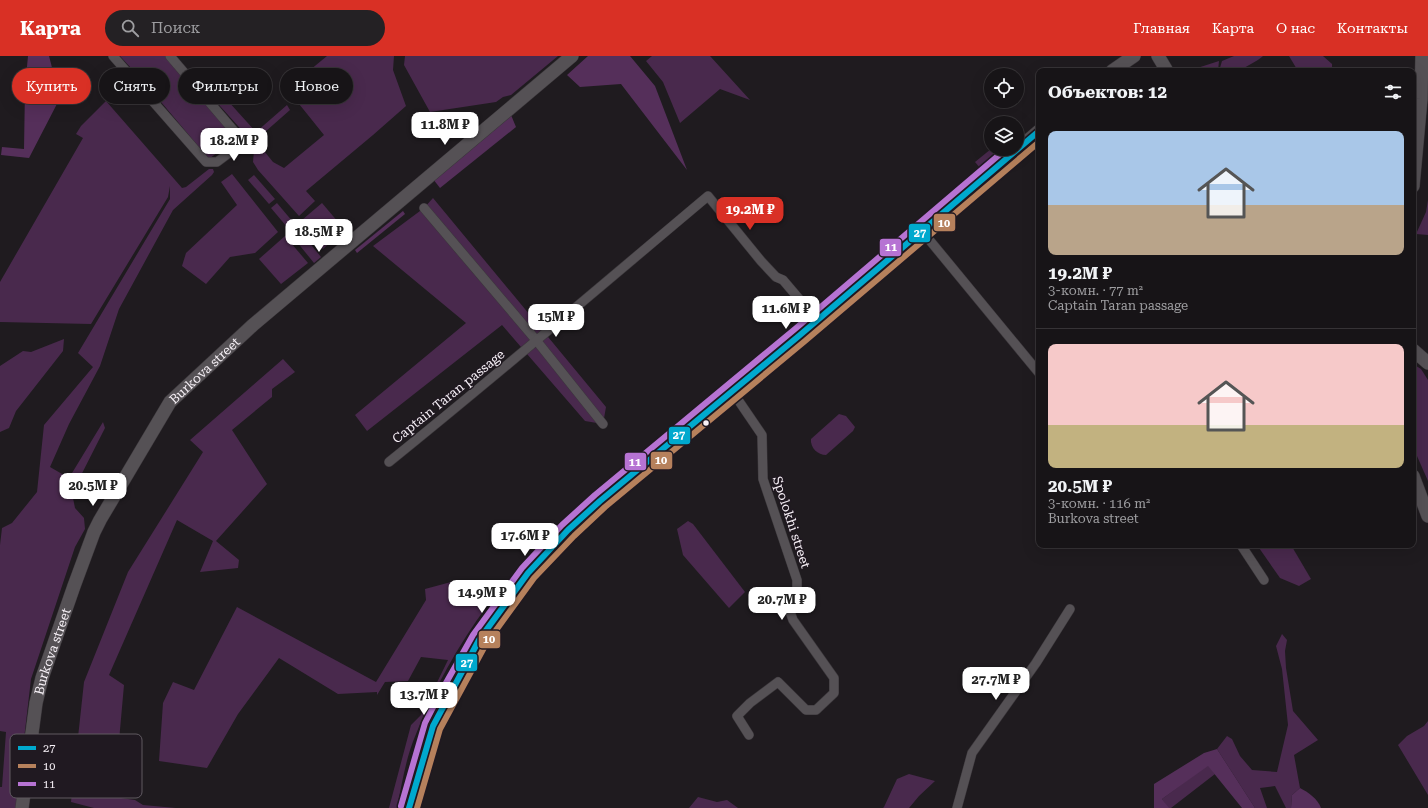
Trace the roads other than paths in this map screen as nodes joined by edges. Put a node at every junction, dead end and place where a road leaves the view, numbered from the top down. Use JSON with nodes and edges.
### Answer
{"nodes":[{"id":1,"x":114,"y":56,"type":"edge"},
{"id":2,"x":170,"y":56,"type":"edge"},
{"id":3,"x":572,"y":56,"type":"edge"},
{"id":4,"x":1134,"y":56,"type":"edge"},
{"id":5,"x":1158,"y":56,"type":"edge"},
{"id":6,"x":1422,"y":56,"type":"edge"},
{"id":7,"x":1116,"y":68,"type":"edge"},
{"id":8,"x":1165,"y":68,"type":"edge"},
{"id":9,"x":1036,"y":134,"type":"edge"},
{"id":10,"x":1416,"y":154,"type":"edge"},
{"id":11,"x":424,"y":208,"type":"dead end"},
{"id":12,"x":922,"y":231,"type":"junction"},
{"id":13,"x":817,"y":320,"type":"junction"},
{"id":14,"x":536,"y":340,"type":"junction"},
{"id":15,"x":1416,"y":353,"type":"edge"},
{"id":16,"x":1428,"y":363,"type":"edge"},
{"id":17,"x":1036,"y":369,"type":"edge"},
{"id":18,"x":732,"y":391,"type":"junction"},
{"id":19,"x":603,"y":424,"type":"dead end"},
{"id":20,"x":389,"y":462,"type":"dead end"},
{"id":21,"x":1416,"y":484,"type":"edge"},
{"id":22,"x":1428,"y":516,"type":"edge"},
{"id":23,"x":1243,"y":548,"type":"edge"},
{"id":24,"x":1264,"y":580,"type":"dead end"},
{"id":25,"x":1070,"y":609,"type":"dead end"},
{"id":26,"x":32,"y":734,"type":"edge"},
{"id":27,"x":749,"y":735,"type":"dead end"},
{"id":28,"x":23,"y":798,"type":"edge"},
{"id":29,"x":22,"y":808,"type":"edge"},
{"id":30,"x":409,"y":808,"type":"edge"},
{"id":31,"x":957,"y":808,"type":"edge"}],
"edges":[{"from":1,"to":2,"type":"street"},
{"from":3,"to":26,"type":"main road","name":"Burkova street"},
{"from":4,"to":7,"type":"main road"},
{"from":5,"to":8,"type":"main road"},
{"from":6,"to":10,"type":"main road"},
{"from":9,"to":12,"type":"main road"},
{"from":11,"to":14,"type":"street"},
{"from":12,"to":13,"type":"main road"},
{"from":12,"to":17,"type":"street"},
{"from":13,"to":14,"type":"street","name":"Captain Taran passage"},
{"from":13,"to":18,"type":"main road"},
{"from":14,"to":19,"type":"street"},
{"from":14,"to":20,"type":"street","name":"Captain Taran passage"},
{"from":15,"to":16,"type":"main road"},
{"from":18,"to":27,"type":"street","name":"Spolokhi street"},
{"from":18,"to":30,"type":"main road"},
{"from":21,"to":22,"type":"main road"},
{"from":23,"to":24,"type":"street"},
{"from":25,"to":31,"type":"street"},
{"from":28,"to":29,"type":"main road","name":"Burkova street"}]}
